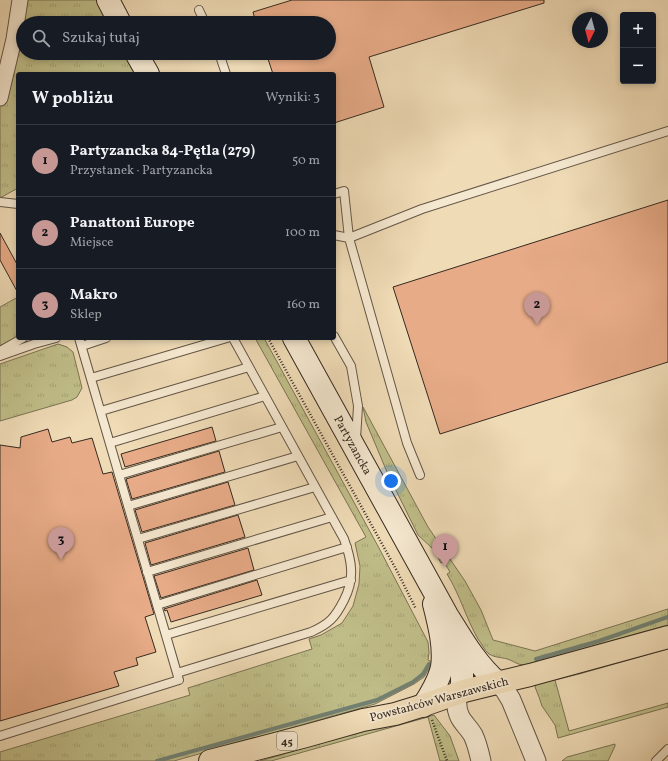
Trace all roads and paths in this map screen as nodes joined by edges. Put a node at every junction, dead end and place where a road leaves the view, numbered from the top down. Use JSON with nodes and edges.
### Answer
{"nodes":[{"id":1,"x":20,"y":0,"type":"edge"},
{"id":2,"x":108,"y":0,"type":"edge"},
{"id":3,"x":199,"y":10,"type":"dead end"},
{"id":4,"x":18,"y":16,"type":"edge"},
{"id":5,"x":116,"y":16,"type":"edge"},
{"id":6,"x":202,"y":16,"type":"edge"},
{"id":7,"x":16,"y":27,"type":"edge"},
{"id":8,"x":140,"y":60,"type":"edge"},
{"id":9,"x":221,"y":60,"type":"edge"},
{"id":10,"x":147,"y":72,"type":"edge"},
{"id":11,"x":225,"y":72,"type":"edge"},
{"id":12,"x":0,"y":98,"type":"edge"},
{"id":13,"x":668,"y":131,"type":"edge"},
{"id":14,"x":336,"y":193,"type":"edge"},
{"id":15,"x":0,"y":202,"type":"edge"},
{"id":16,"x":16,"y":204,"type":"edge"},
{"id":17,"x":336,"y":235,"type":"edge"},
{"id":18,"x":349,"y":238,"type":"junction"},
{"id":19,"x":19,"y":340,"type":"edge"},
{"id":20,"x":49,"y":340,"type":"edge"},
{"id":21,"x":94,"y":340,"type":"edge"},
{"id":22,"x":220,"y":340,"type":"edge"},
{"id":23,"x":234,"y":340,"type":"edge"},
{"id":24,"x":269,"y":340,"type":"edge"},
{"id":25,"x":295,"y":340,"type":"edge"},
{"id":26,"x":336,"y":340,"type":"edge"},
{"id":27,"x":81,"y":342,"type":"edge"},
{"id":28,"x":0,"y":351,"type":"edge"},
{"id":29,"x":0,"y":356,"type":"edge"},
{"id":30,"x":249,"y":367,"type":"junction"},
{"id":31,"x":91,"y":378,"type":"junction"},
{"id":32,"x":266,"y":396,"type":"junction"},
{"id":33,"x":101,"y":411,"type":"junction"},
{"id":34,"x":282,"y":427,"type":"junction"},
{"id":35,"x":110,"y":443,"type":"junction"},
{"id":36,"x":355,"y":449,"type":"junction"},
{"id":37,"x":298,"y":456,"type":"junction"},
{"id":38,"x":420,"y":474,"type":"dead end"},
{"id":39,"x":119,"y":475,"type":"junction"},
{"id":40,"x":315,"y":487,"type":"junction"},
{"id":41,"x":128,"y":506,"type":"junction"},
{"id":42,"x":332,"y":518,"type":"junction"},
{"id":43,"x":138,"y":539,"type":"junction"},
{"id":44,"x":347,"y":547,"type":"junction"},
{"id":45,"x":147,"y":572,"type":"junction"},
{"id":46,"x":352,"y":580,"type":"junction"},
{"id":47,"x":429,"y":582,"type":"junction"},
{"id":48,"x":157,"y":605,"type":"junction"},
{"id":49,"x":418,"y":612,"type":"dead end"},
{"id":50,"x":447,"y":615,"type":"junction"},
{"id":51,"x":166,"y":635,"type":"junction"},
{"id":52,"x":668,"y":637,"type":"edge"},
{"id":53,"x":177,"y":673,"type":"junction"},
{"id":54,"x":498,"y":683,"type":"junction"},
{"id":55,"x":460,"y":687,"type":"junction"},
{"id":56,"x":422,"y":706,"type":"junction"},
{"id":57,"x":0,"y":736,"type":"edge"},
{"id":58,"x":668,"y":749,"type":"edge"},
{"id":59,"x":210,"y":761,"type":"edge"},
{"id":60,"x":447,"y":761,"type":"edge"},
{"id":61,"x":481,"y":761,"type":"edge"},
{"id":62,"x":536,"y":761,"type":"edge"},
{"id":63,"x":656,"y":761,"type":"edge"}],
"edges":[{"from":1,"to":4,"type":"street"},
{"from":2,"to":5,"type":"main road"},
{"from":3,"to":6,"type":"lane"},
{"from":7,"to":12,"type":"street"},
{"from":8,"to":10,"type":"main road"},
{"from":9,"to":11,"type":"lane"},
{"from":13,"to":18,"type":"lane"},
{"from":14,"to":18,"type":"lane"},
{"from":15,"to":16,"type":"lane"},
{"from":17,"to":18,"type":"lane"},
{"from":18,"to":38,"type":"lane"},
{"from":19,"to":28,"type":"lane"},
{"from":20,"to":29,"type":"lane"},
{"from":21,"to":27,"type":"lane"},
{"from":22,"to":31,"type":"lane"},
{"from":23,"to":30,"type":"lane"},
{"from":24,"to":49,"type":"path"},
{"from":25,"to":36,"type":"main road","name":"Partyzancka"},
{"from":26,"to":36,"type":"lane"},
{"from":27,"to":31,"type":"lane"},
{"from":30,"to":32,"type":"lane"},
{"from":30,"to":33,"type":"lane"},
{"from":31,"to":33,"type":"lane"},
{"from":32,"to":34,"type":"lane"},
{"from":32,"to":35,"type":"lane"},
{"from":33,"to":35,"type":"lane"},
{"from":34,"to":37,"type":"lane"},
{"from":34,"to":39,"type":"lane"},
{"from":35,"to":39,"type":"lane"},
{"from":36,"to":47,"type":"main road","name":"Partyzancka"},
{"from":37,"to":40,"type":"lane"},
{"from":37,"to":41,"type":"lane"},
{"from":39,"to":41,"type":"lane"},
{"from":40,"to":42,"type":"lane"},
{"from":40,"to":43,"type":"lane"},
{"from":41,"to":43,"type":"lane"},
{"from":42,"to":44,"type":"lane"},
{"from":42,"to":45,"type":"lane"},
{"from":43,"to":45,"type":"lane"},
{"from":44,"to":46,"type":"lane"},
{"from":44,"to":48,"type":"lane"},
{"from":45,"to":48,"type":"lane"},
{"from":46,"to":51,"type":"lane"},
{"from":46,"to":53,"type":"lane"},
{"from":47,"to":50,"type":"main road","name":"Partyzancka"},
{"from":47,"to":56,"type":"main road"},
{"from":48,"to":51,"type":"lane"},
{"from":50,"to":54,"type":"main road","name":"Partyzancka"},
{"from":50,"to":55,"type":"main road","name":"Partyzancka"},
{"from":51,"to":53,"type":"lane"},
{"from":52,"to":54,"type":"main road","name":"Powstańców Warszawskich","number":"45"},
{"from":53,"to":57,"type":"lane"},
{"from":54,"to":55,"type":"main road","name":"Powstańców Warszawskich","number":"45"},
{"from":54,"to":62,"type":"street"},
{"from":55,"to":56,"type":"main road","name":"Powstańców Warszawskich","number":"45"},
{"from":55,"to":61,"type":"street"},
{"from":56,"to":59,"type":"main road","name":"Powstańców Warszawskich","number":"45"},
{"from":56,"to":60,"type":"path"},
{"from":58,"to":63,"type":"lane"}]}
